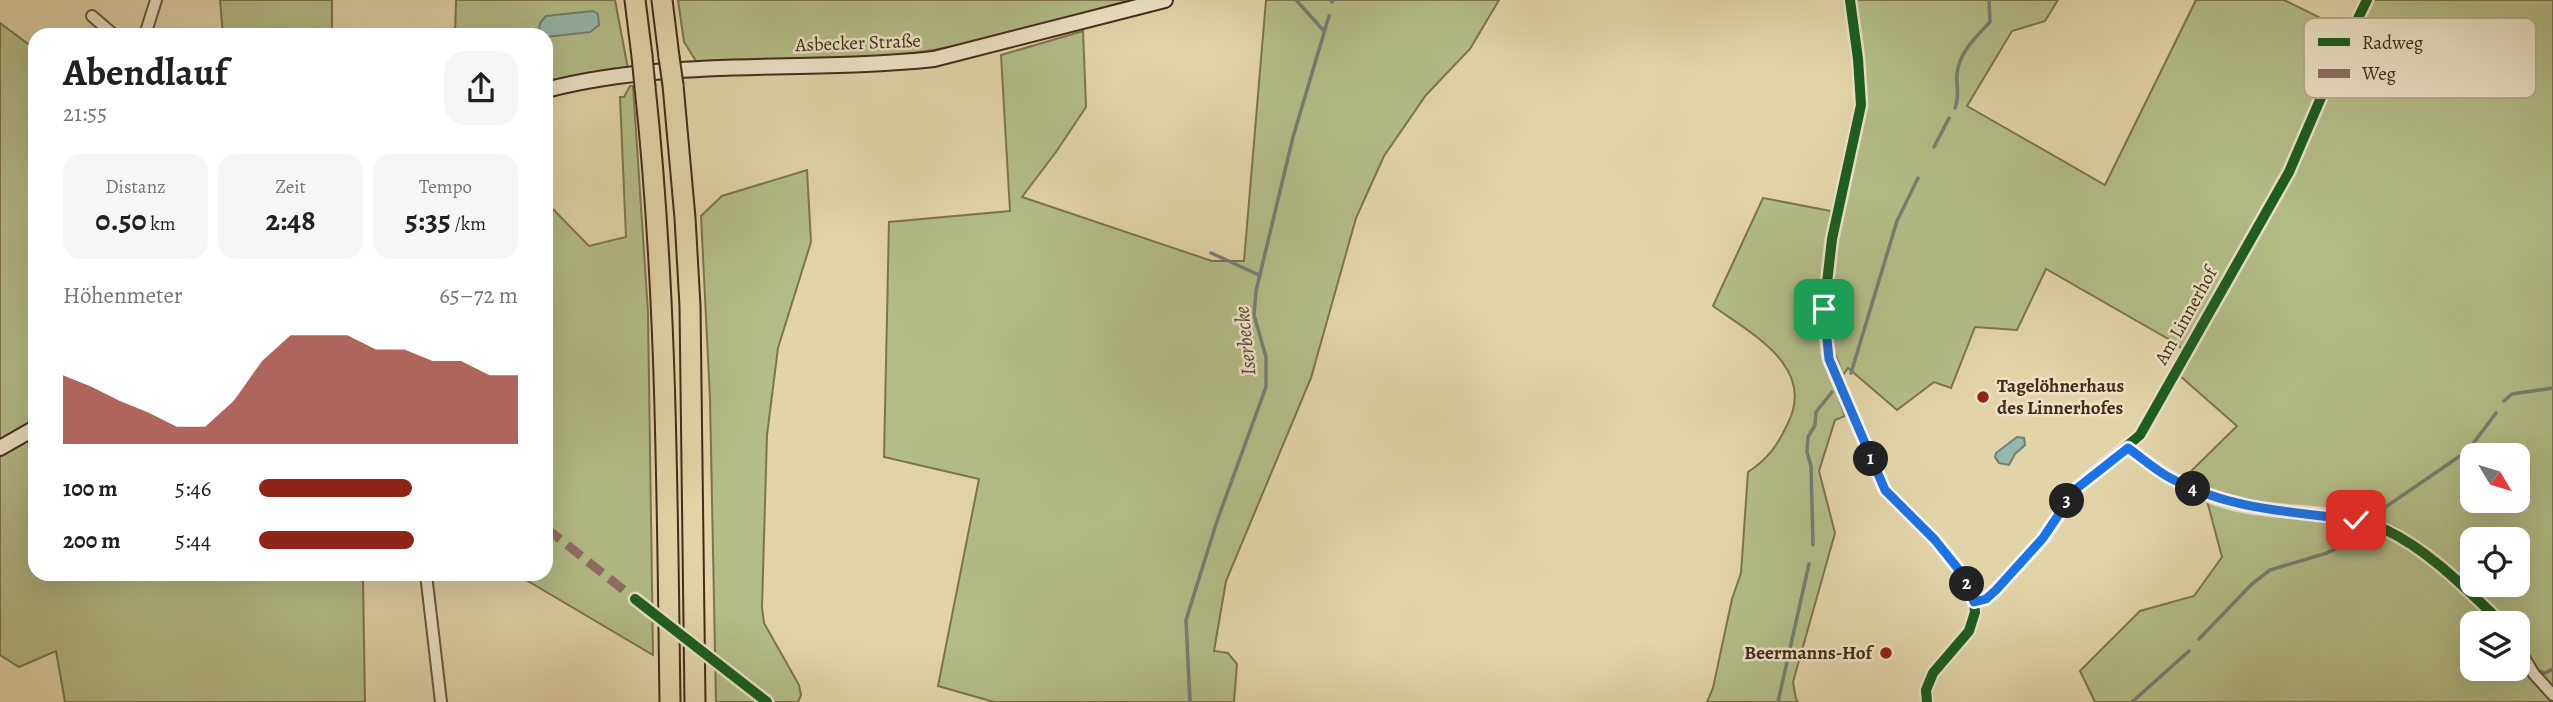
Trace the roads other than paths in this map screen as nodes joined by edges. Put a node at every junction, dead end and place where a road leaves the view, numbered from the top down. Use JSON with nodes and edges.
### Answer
{"nodes":[{"id":1,"x":156,"y":0,"type":"edge"},
{"id":2,"x":635,"y":0,"type":"edge"},
{"id":3,"x":662,"y":0,"type":"edge"},
{"id":4,"x":1165,"y":0,"type":"edge"},
{"id":5,"x":1850,"y":0,"type":"edge"},
{"id":6,"x":2367,"y":0,"type":"edge"},
{"id":7,"x":92,"y":16,"type":"dead end"},
{"id":8,"x":2358,"y":18,"type":"edge"},
{"id":9,"x":106,"y":28,"type":"edge"},
{"id":10,"x":147,"y":28,"type":"edge"},
{"id":11,"x":553,"y":88,"type":"edge"},
{"id":12,"x":2321,"y":98,"type":"edge"},
{"id":13,"x":28,"y":432,"type":"edge"},
{"id":14,"x":0,"y":448,"type":"edge"},
{"id":15,"x":2128,"y":448,"type":"junction"},
{"id":16,"x":427,"y":581,"type":"edge"},
{"id":17,"x":1974,"y":602,"type":"junction"},
{"id":18,"x":2489,"y":611,"type":"edge"},
{"id":19,"x":2530,"y":668,"type":"edge"},
{"id":20,"x":2553,"y":695,"type":"edge"},
{"id":21,"x":441,"y":702,"type":"edge"},
{"id":22,"x":670,"y":702,"type":"edge"},
{"id":23,"x":695,"y":702,"type":"edge"},
{"id":24,"x":1927,"y":702,"type":"edge"}],
"edges":[{"from":1,"to":10,"type":"street"},
{"from":2,"to":22,"type":"highway","bridge":true},
{"from":3,"to":23,"type":"highway","bridge":true},
{"from":4,"to":11,"type":"main road","name":"Asbecker Straße"},
{"from":5,"to":17,"type":"street"},
{"from":6,"to":8,"type":"street","name":"Am Linnerhof"},
{"from":7,"to":9,"type":"street"},
{"from":12,"to":15,"type":"street","name":"Am Linnerhof"},
{"from":13,"to":14,"type":"main road"},
{"from":15,"to":17,"type":"street","name":"Am Linnerhof"},
{"from":15,"to":18,"type":"street"},
{"from":16,"to":21,"type":"street"},
{"from":17,"to":24,"type":"street"},
{"from":19,"to":20,"type":"street"}]}
